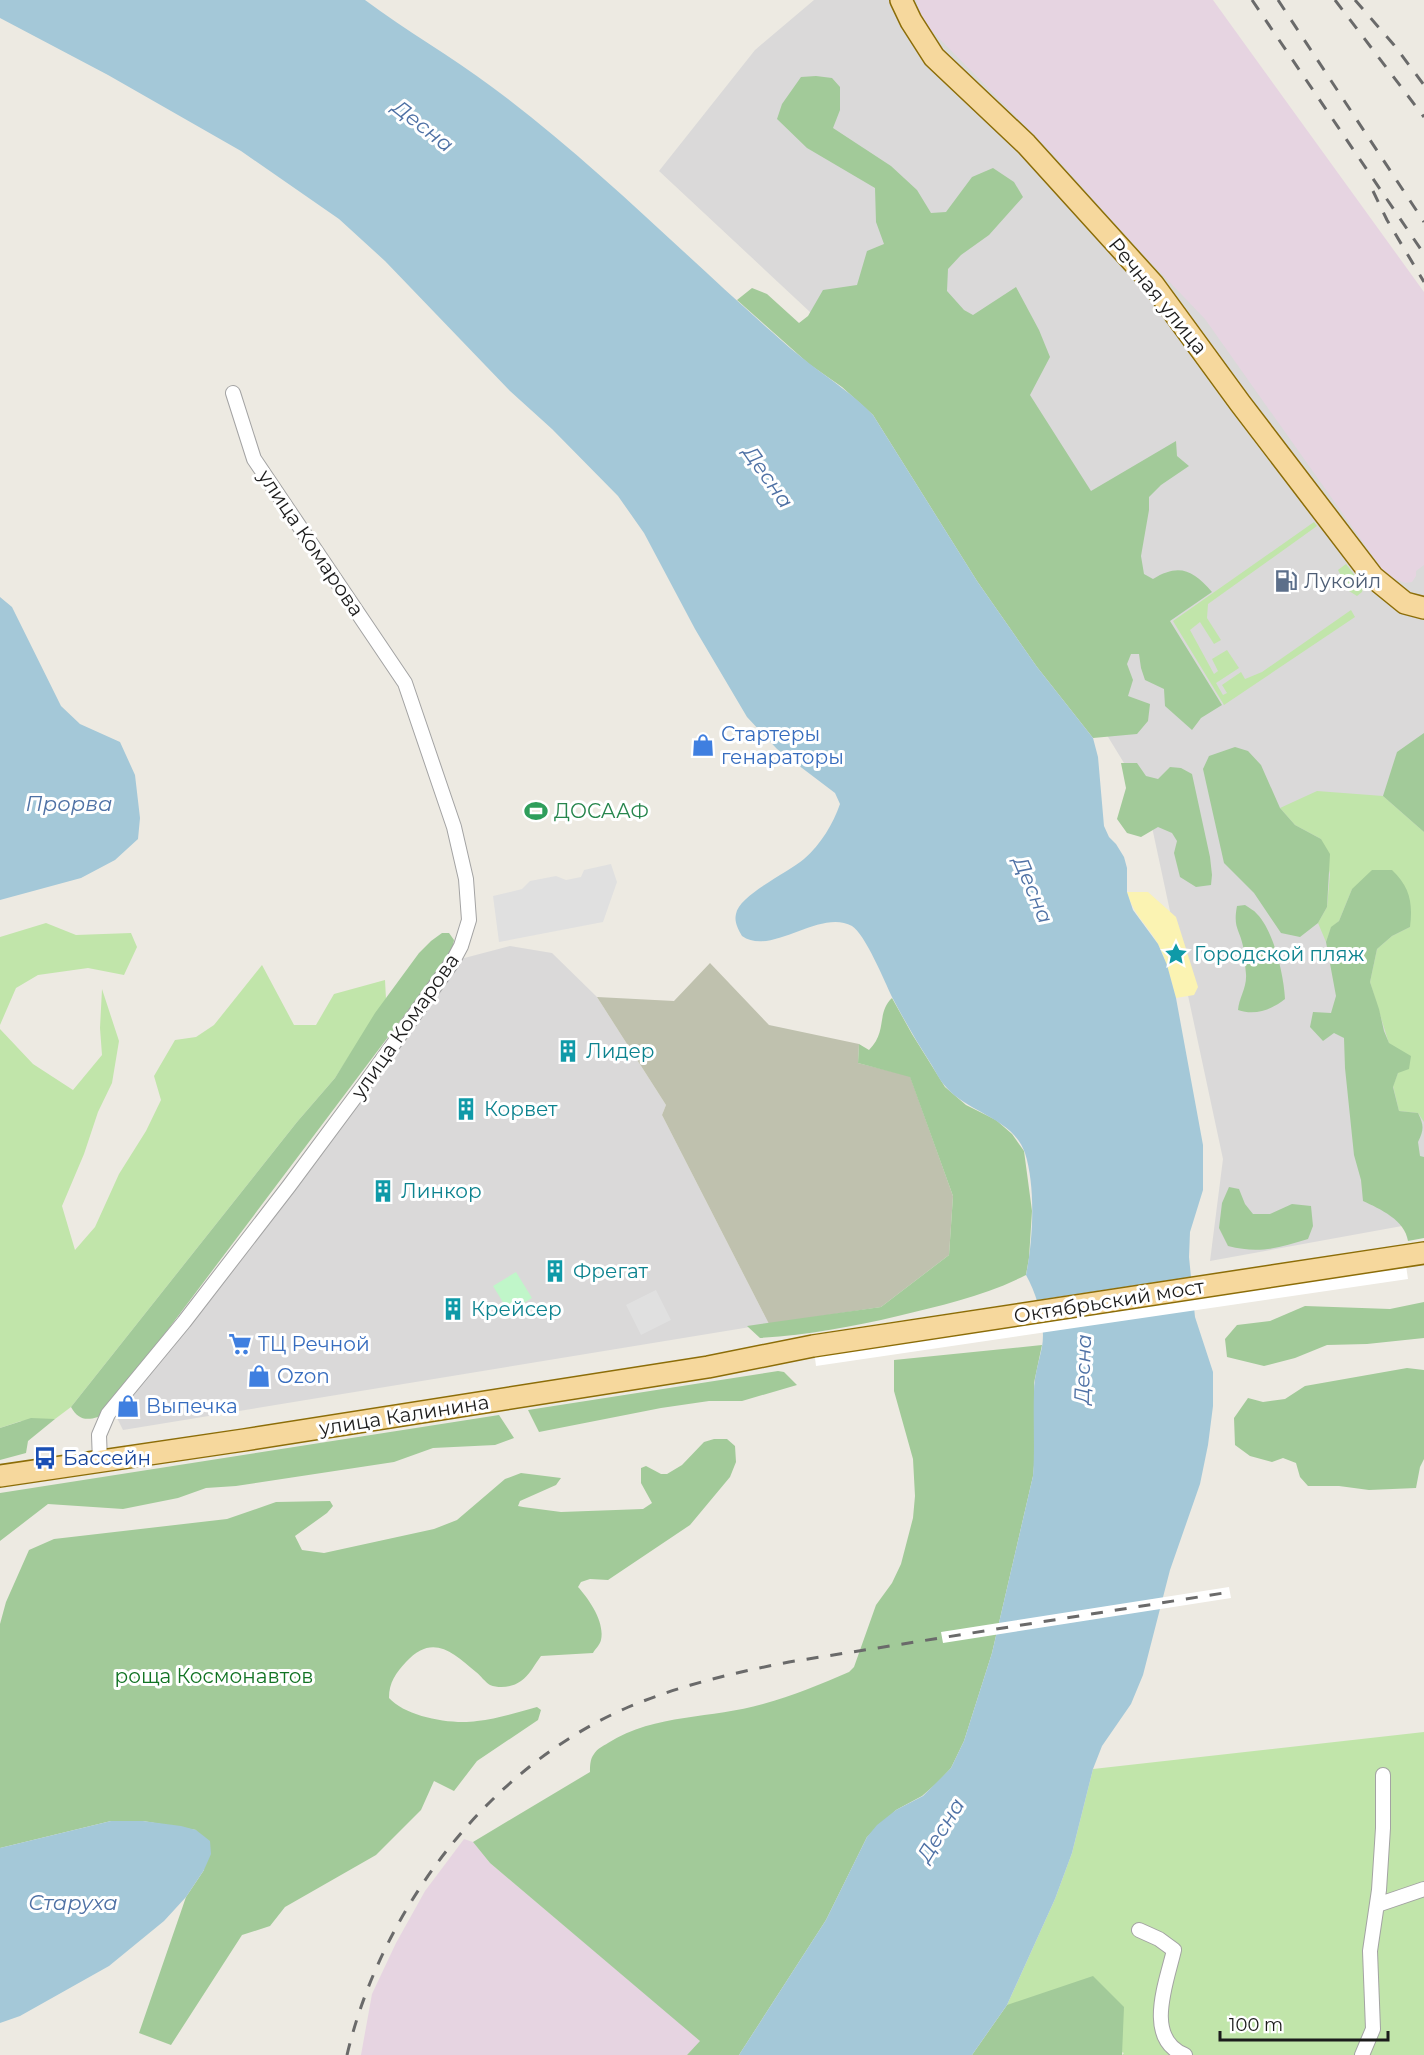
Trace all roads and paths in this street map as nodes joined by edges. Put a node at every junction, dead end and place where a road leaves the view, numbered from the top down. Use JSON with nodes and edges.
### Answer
{"nodes":[{"id":1,"x":901,"y":0,"type":"edge"},
{"id":2,"x":233,"y":393,"type":"dead end"},
{"id":3,"x":1414,"y":605,"type":"edge"},
{"id":4,"x":1424,"y":621,"type":"edge"},
{"id":5,"x":1415,"y":1261,"type":"edge"},
{"id":6,"x":814,"y":1352,"type":"joint"},
{"id":7,"x":100,"y":1462,"type":"junction"},
{"id":8,"x":0,"y":1476,"type":"edge"},
{"id":9,"x":1383,"y":1775,"type":"dead end"},
{"id":10,"x":1424,"y":1889,"type":"edge"},
{"id":11,"x":1377,"y":1905,"type":"junction"},
{"id":12,"x":1139,"y":1930,"type":"dead end"},
{"id":13,"x":1185,"y":2055,"type":"edge"},
{"id":14,"x":1362,"y":2055,"type":"edge"}],
"edges":[{"from":1,"to":3,"type":"main road","name":"Речная улица"},
{"from":2,"to":7,"type":"street","name":"улица Комарова"},
{"from":3,"to":4,"type":"main road","name":"Речная улица"},
{"from":5,"to":6,"type":"main road","name":"Октябрьский мост"},
{"from":6,"to":7,"type":"main road","name":"улица Калинина"},
{"from":7,"to":8,"type":"main road"},
{"from":9,"to":11,"type":"street"},
{"from":10,"to":11,"type":"street"},
{"from":11,"to":14,"type":"street"},
{"from":12,"to":13,"type":"street"}]}
